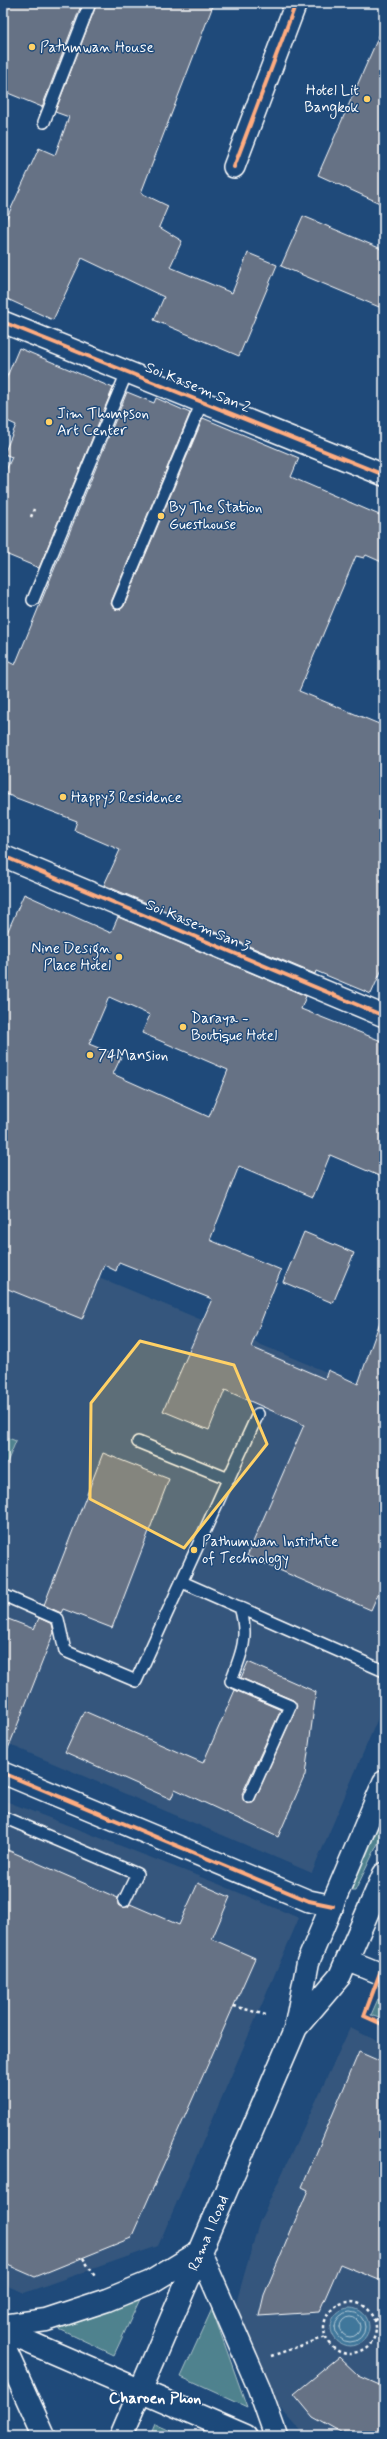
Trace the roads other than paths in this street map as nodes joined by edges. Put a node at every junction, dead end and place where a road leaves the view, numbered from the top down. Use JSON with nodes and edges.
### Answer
{"nodes":[{"id":1,"x":90,"y":3,"type":"edge"},
{"id":2,"x":296,"y":3,"type":"edge"},
{"id":3,"x":44,"y":122,"type":"dead end"},
{"id":4,"x":234,"y":167,"type":"dead end"},
{"id":5,"x":3,"y":322,"type":"edge"},
{"id":6,"x":127,"y":372,"type":"junction"},
{"id":7,"x":202,"y":402,"type":"junction"},
{"id":8,"x":384,"y":475,"type":"edge"},
{"id":9,"x":32,"y":600,"type":"dead end"},
{"id":10,"x":118,"y":603,"type":"dead end"},
{"id":11,"x":3,"y":856,"type":"edge"},
{"id":12,"x":384,"y":1016,"type":"edge"},
{"id":13,"x":258,"y":1414,"type":"dead end"},
{"id":14,"x":138,"y":1442,"type":"dead end"},
{"id":15,"x":229,"y":1478,"type":"junction"},
{"id":16,"x":182,"y":1582,"type":"junction"},
{"id":17,"x":3,"y":1595,"type":"edge"},
{"id":18,"x":240,"y":1607,"type":"junction"},
{"id":19,"x":384,"y":1671,"type":"edge"},
{"id":20,"x":3,"y":1773,"type":"edge"},
{"id":21,"x":384,"y":1782,"type":"edge"},
{"id":22,"x":249,"y":1797,"type":"dead end"},
{"id":23,"x":3,"y":1817,"type":"edge"},
{"id":24,"x":384,"y":1874,"type":"edge"},
{"id":25,"x":124,"y":1901,"type":"dead end"},
{"id":26,"x":335,"y":1901,"type":"junction"},
{"id":27,"x":369,"y":1909,"type":"junction"},
{"id":28,"x":347,"y":1960,"type":"junction"},
{"id":29,"x":384,"y":1975,"type":"edge"},
{"id":30,"x":295,"y":2030,"type":"junction"},
{"id":31,"x":200,"y":2252,"type":"junction"},
{"id":32,"x":3,"y":2326,"type":"edge"},
{"id":33,"x":3,"y":2331,"type":"edge"},
{"id":34,"x":3,"y":2345,"type":"edge"},
{"id":35,"x":141,"y":2390,"type":"junction"},
{"id":36,"x":44,"y":2436,"type":"edge"},
{"id":37,"x":121,"y":2436,"type":"edge"},
{"id":38,"x":246,"y":2436,"type":"edge"},
{"id":39,"x":276,"y":2436,"type":"edge"}],
"edges":[{"from":1,"to":3,"type":"lane"},
{"from":2,"to":4,"type":"street"},
{"from":5,"to":6,"type":"street","name":"Soi Kasem San 2"},
{"from":6,"to":7,"type":"street","name":"Soi Kasem San 2"},
{"from":6,"to":9,"type":"lane"},
{"from":7,"to":8,"type":"street","name":"Soi Kasem San 2"},
{"from":7,"to":10,"type":"lane"},
{"from":11,"to":12,"type":"street","name":"Soi Kasem San 3"},
{"from":13,"to":15,"type":"lane"},
{"from":14,"to":15,"type":"lane"},
{"from":15,"to":16,"type":"lane"},
{"from":16,"to":17,"type":"lane"},
{"from":16,"to":18,"type":"lane"},
{"from":18,"to":19,"type":"lane"},
{"from":18,"to":22,"type":"lane"},
{"from":20,"to":26,"type":"street"},
{"from":21,"to":26,"type":"main road","name":"Rama I Road"},
{"from":23,"to":25,"type":"lane"},
{"from":24,"to":27,"type":"main road","name":"Rama I Road"},
{"from":26,"to":27,"type":"main road"},
{"from":26,"to":30,"type":"main road","name":"Rama I Road"},
{"from":27,"to":28,"type":"main road","name":"Rama I Road"},
{"from":28,"to":29,"type":"street"},
{"from":28,"to":30,"type":"main road","name":"Rama I Road"},
{"from":30,"to":31,"type":"main road","name":"Rama I Road"},
{"from":31,"to":32,"type":"main road"},
{"from":31,"to":35,"type":"main road","name":"Rama I Road"},
{"from":31,"to":39,"type":"main road"},
{"from":33,"to":35,"type":"main road"},
{"from":34,"to":36,"type":"main road"},
{"from":35,"to":37,"type":"main road","name":"Rama I Road"},
{"from":35,"to":38,"type":"main road"}]}
